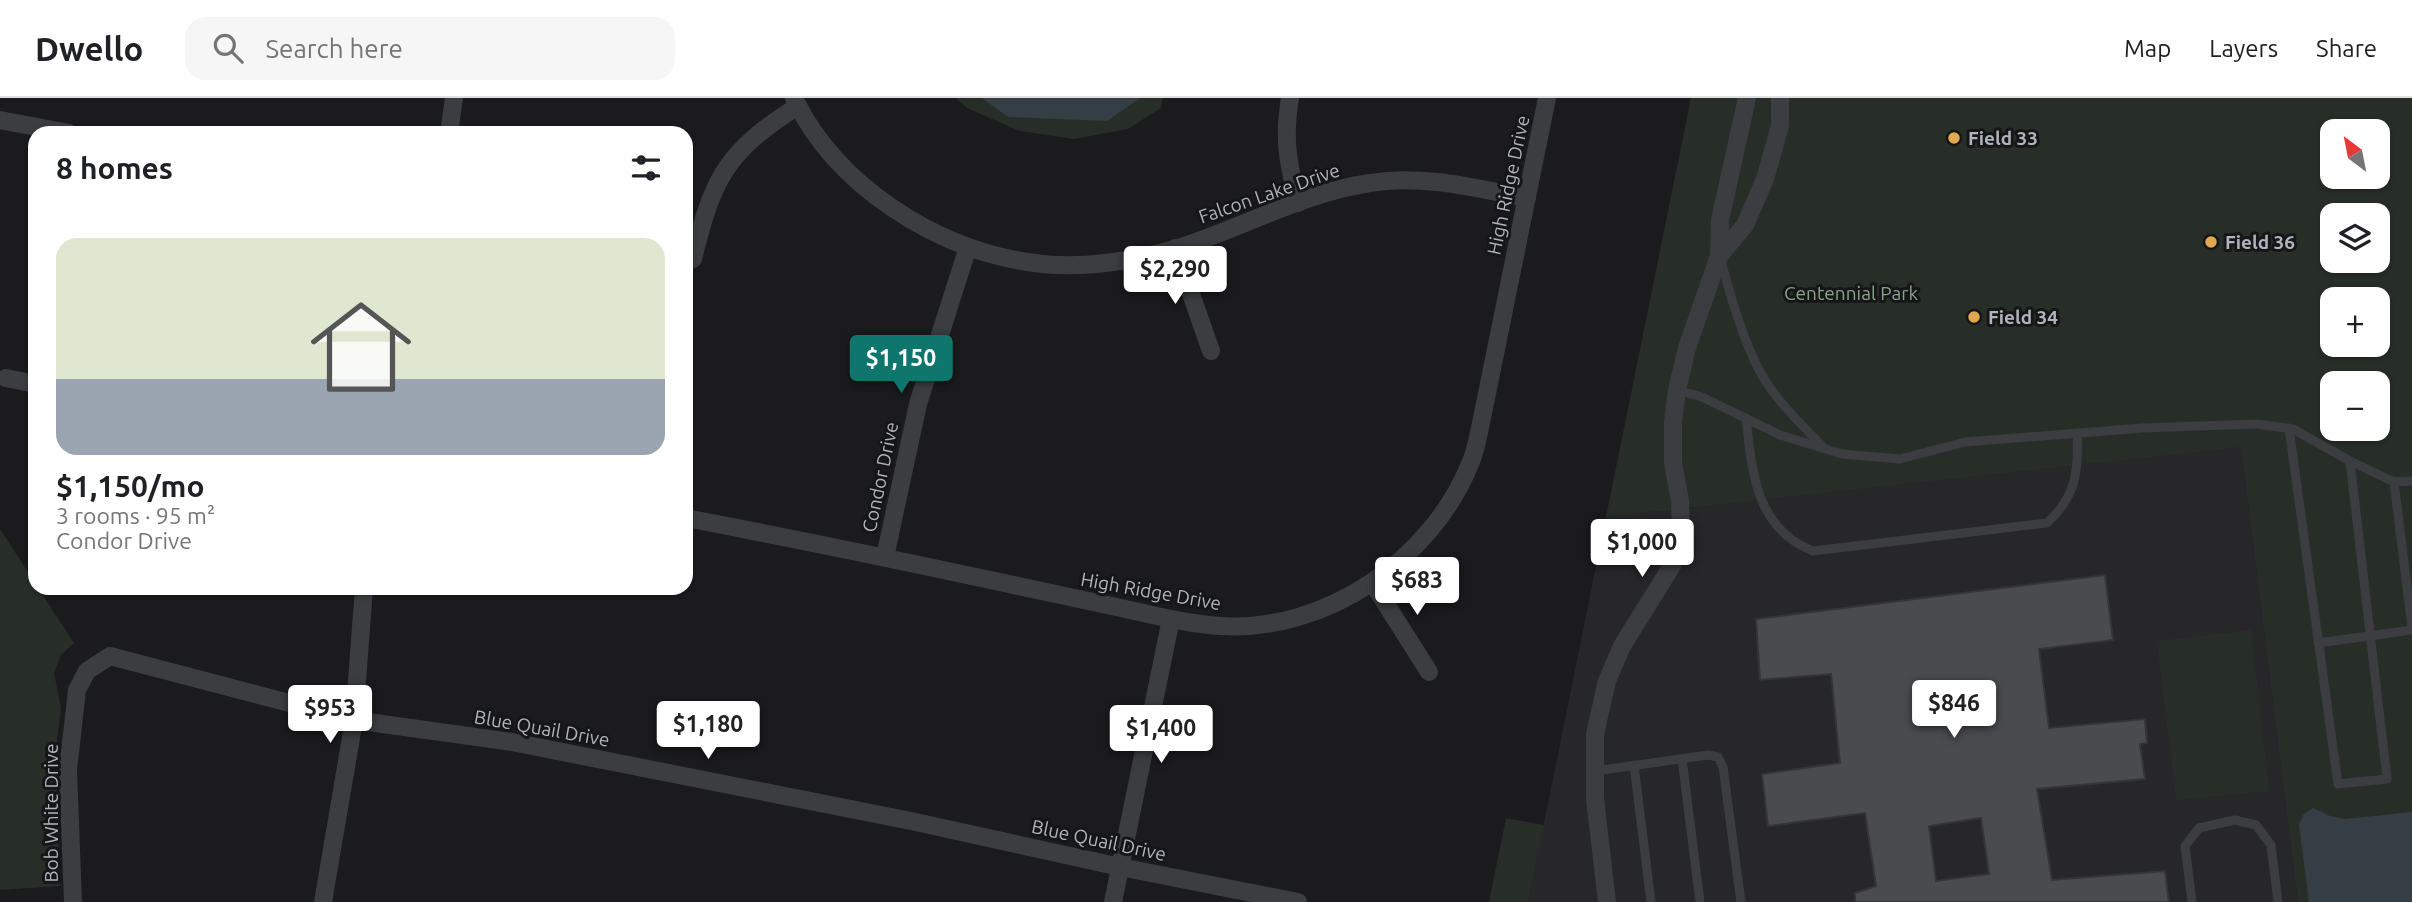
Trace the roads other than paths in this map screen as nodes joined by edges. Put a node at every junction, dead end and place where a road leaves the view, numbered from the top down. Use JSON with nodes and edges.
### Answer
{"nodes":[{"id":1,"x":454,"y":98,"type":"edge"},
{"id":2,"x":1290,"y":98,"type":"edge"},
{"id":3,"x":1547,"y":98,"type":"edge"},
{"id":4,"x":1747,"y":98,"type":"edge"},
{"id":5,"x":1780,"y":98,"type":"edge"},
{"id":6,"x":796,"y":102,"type":"edge"},
{"id":7,"x":0,"y":120,"type":"edge"},
{"id":8,"x":32,"y":126,"type":"edge"},
{"id":9,"x":450,"y":126,"type":"edge"},
{"id":10,"x":1527,"y":198,"type":"junction"},
{"id":11,"x":1298,"y":203,"type":"junction"},
{"id":12,"x":968,"y":247,"type":"junction"},
{"id":13,"x":1175,"y":248,"type":"junction"},
{"id":14,"x":1719,"y":256,"type":"junction"},
{"id":15,"x":694,"y":258,"type":"dead end"},
{"id":16,"x":1211,"y":351,"type":"dead end"},
{"id":17,"x":6,"y":378,"type":"dead end"},
{"id":18,"x":28,"y":383,"type":"edge"},
{"id":19,"x":1676,"y":390,"type":"junction"},
{"id":20,"x":1746,"y":418,"type":"junction"},
{"id":21,"x":2289,"y":428,"type":"junction"},
{"id":22,"x":2077,"y":433,"type":"junction"},
{"id":23,"x":1825,"y":449,"type":"junction"},
{"id":24,"x":2350,"y":461,"type":"junction"},
{"id":25,"x":2412,"y":481,"type":"edge"},
{"id":26,"x":2394,"y":482,"type":"junction"},
{"id":27,"x":693,"y":519,"type":"edge"},
{"id":28,"x":885,"y":557,"type":"junction"},
{"id":29,"x":1372,"y":582,"type":"junction"},
{"id":30,"x":363,"y":595,"type":"edge"},
{"id":31,"x":1171,"y":619,"type":"junction"},
{"id":32,"x":2412,"y":629,"type":"edge"},
{"id":33,"x":2370,"y":635,"type":"junction"},
{"id":34,"x":2318,"y":643,"type":"junction"},
{"id":35,"x":110,"y":656,"type":"joint"},
{"id":36,"x":1429,"y":672,"type":"dead end"},
{"id":37,"x":354,"y":720,"type":"junction"},
{"id":38,"x":1682,"y":758,"type":"junction"},
{"id":39,"x":1634,"y":765,"type":"junction"},
{"id":40,"x":1595,"y":771,"type":"junction"},
{"id":41,"x":1120,"y":867,"type":"junction"},
{"id":42,"x":73,"y":902,"type":"edge"},
{"id":43,"x":323,"y":902,"type":"edge"},
{"id":44,"x":1113,"y":902,"type":"edge"},
{"id":45,"x":1298,"y":902,"type":"edge"},
{"id":46,"x":1607,"y":902,"type":"edge"},
{"id":47,"x":1651,"y":902,"type":"edge"},
{"id":48,"x":1700,"y":902,"type":"edge"},
{"id":49,"x":1741,"y":902,"type":"edge"},
{"id":50,"x":2192,"y":902,"type":"edge"},
{"id":51,"x":2278,"y":902,"type":"edge"}],
"edges":[{"from":1,"to":9,"type":"street"},
{"from":2,"to":11,"type":"street"},
{"from":3,"to":10,"type":"street","name":"High Ridge Drive"},
{"from":4,"to":14,"type":"street"},
{"from":5,"to":14,"type":"street"},
{"from":6,"to":12,"type":"street","name":"Falcon Lake Drive"},
{"from":6,"to":15,"type":"street"},
{"from":7,"to":8,"type":"street"},
{"from":10,"to":11,"type":"street","name":"Falcon Lake Drive"},
{"from":10,"to":29,"type":"street","name":"High Ridge Drive"},
{"from":11,"to":13,"type":"street","name":"Falcon Lake Drive"},
{"from":12,"to":13,"type":"street","name":"Falcon Lake Drive"},
{"from":12,"to":28,"type":"street","name":"Condor Drive"},
{"from":13,"to":16,"type":"street"},
{"from":14,"to":19,"type":"street"},
{"from":14,"to":23,"type":"lane"},
{"from":17,"to":18,"type":"street"},
{"from":19,"to":20,"type":"lane"},
{"from":19,"to":40,"type":"street"},
{"from":20,"to":22,"type":"lane"},
{"from":20,"to":23,"type":"lane"},
{"from":21,"to":22,"type":"lane"},
{"from":21,"to":24,"type":"lane"},
{"from":21,"to":34,"type":"lane"},
{"from":22,"to":23,"type":"lane"},
{"from":24,"to":26,"type":"lane"},
{"from":24,"to":33,"type":"lane"},
{"from":25,"to":26,"type":"lane"},
{"from":26,"to":32,"type":"lane"},
{"from":27,"to":28,"type":"street","name":"High Ridge Drive"},
{"from":28,"to":31,"type":"street","name":"High Ridge Drive"},
{"from":29,"to":31,"type":"street","name":"High Ridge Drive"},
{"from":29,"to":36,"type":"street"},
{"from":30,"to":37,"type":"street"},
{"from":31,"to":41,"type":"street"},
{"from":32,"to":33,"type":"lane"},
{"from":33,"to":34,"type":"lane"},
{"from":33,"to":34,"type":"lane"},
{"from":35,"to":37,"type":"street","name":"Blue Quail Drive"},
{"from":35,"to":42,"type":"street","name":"Bob White Drive"},
{"from":37,"to":41,"type":"street","name":"Blue Quail Drive"},
{"from":37,"to":43,"type":"street"},
{"from":38,"to":39,"type":"lane"},
{"from":38,"to":48,"type":"lane"},
{"from":38,"to":49,"type":"lane"},
{"from":39,"to":40,"type":"lane"},
{"from":39,"to":47,"type":"lane"},
{"from":40,"to":46,"type":"street"},
{"from":41,"to":44,"type":"street"},
{"from":41,"to":45,"type":"street","name":"Blue Quail Drive"},
{"from":50,"to":51,"type":"lane"}]}
